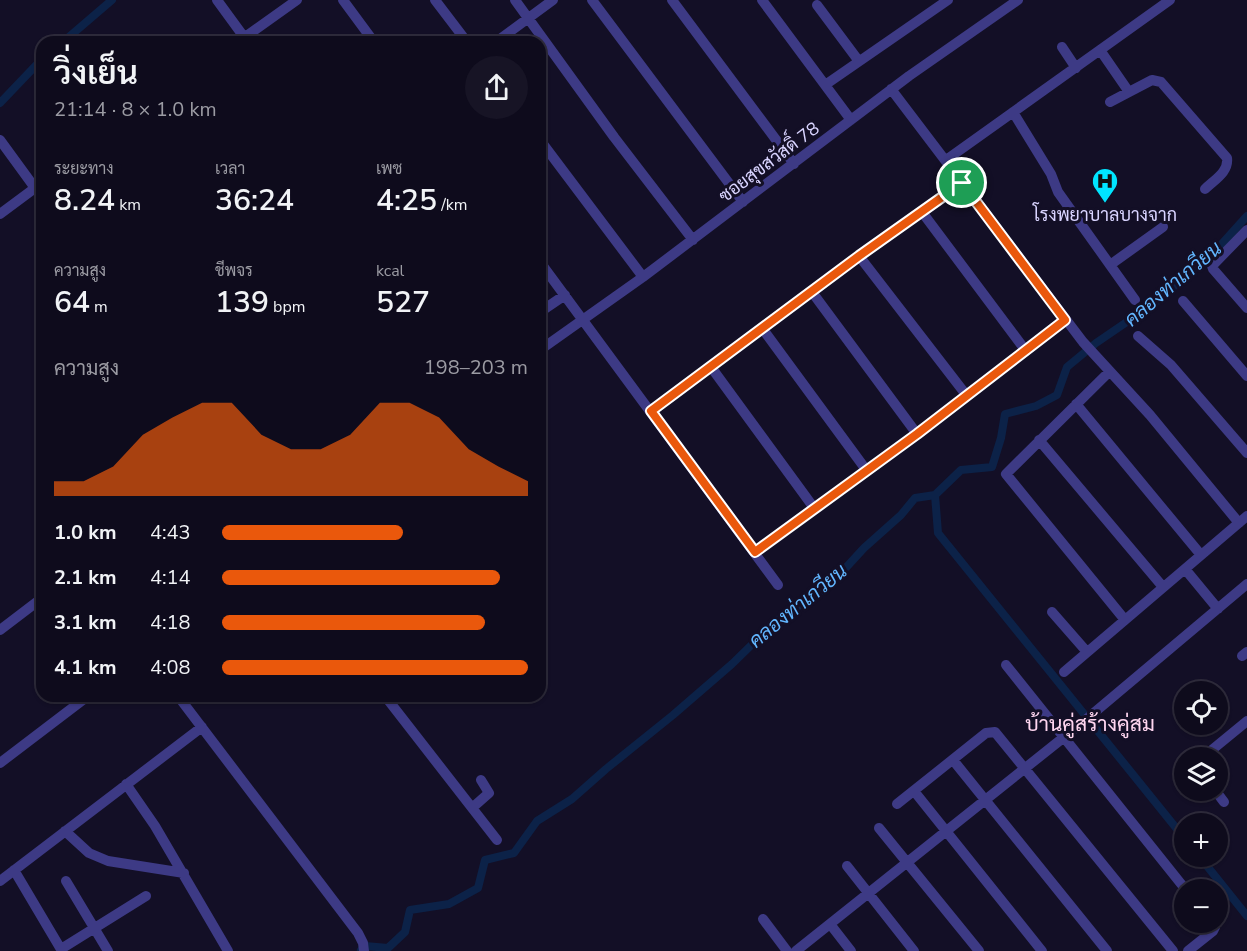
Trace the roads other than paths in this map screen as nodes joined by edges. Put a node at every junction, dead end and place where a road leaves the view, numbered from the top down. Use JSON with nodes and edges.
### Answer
{"nodes":[{"id":1,"x":217,"y":0,"type":"edge"},
{"id":2,"x":297,"y":0,"type":"edge"},
{"id":3,"x":343,"y":0,"type":"edge"},
{"id":4,"x":435,"y":0,"type":"edge"},
{"id":5,"x":515,"y":0,"type":"edge"},
{"id":6,"x":553,"y":0,"type":"edge"},
{"id":7,"x":592,"y":0,"type":"edge"},
{"id":8,"x":672,"y":0,"type":"edge"},
{"id":9,"x":762,"y":0,"type":"edge"},
{"id":10,"x":948,"y":0,"type":"edge"},
{"id":11,"x":1018,"y":0,"type":"edge"},
{"id":12,"x":1170,"y":0,"type":"edge"},
{"id":13,"x":817,"y":5,"type":"dead end"},
{"id":14,"x":528,"y":18,"type":"junction"},
{"id":15,"x":239,"y":36,"type":"edge"},
{"id":16,"x":247,"y":36,"type":"edge"},
{"id":17,"x":370,"y":36,"type":"edge"},
{"id":18,"x":462,"y":36,"type":"edge"},
{"id":19,"x":504,"y":36,"type":"edge"},
{"id":20,"x":541,"y":36,"type":"edge"},
{"id":21,"x":546,"y":43,"type":"edge"},
{"id":22,"x":1062,"y":47,"type":"dead end"},
{"id":23,"x":1100,"y":50,"type":"junction"},
{"id":24,"x":858,"y":60,"type":"junction"},
{"id":25,"x":1076,"y":68,"type":"junction"},
{"id":26,"x":825,"y":85,"type":"junction"},
{"id":27,"x":891,"y":89,"type":"junction"},
{"id":28,"x":1129,"y":92,"type":"junction"},
{"id":29,"x":1110,"y":102,"type":"dead end"},
{"id":30,"x":1013,"y":112,"type":"junction"},
{"id":31,"x":851,"y":120,"type":"junction"},
{"id":32,"x":0,"y":140,"type":"edge"},
{"id":33,"x":546,"y":148,"type":"edge"},
{"id":34,"x":946,"y":160,"type":"junction"},
{"id":35,"x":794,"y":164,"type":"junction"},
{"id":36,"x":36,"y":183,"type":"edge"},
{"id":37,"x":962,"y":183,"type":"junction"},
{"id":38,"x":36,"y":187,"type":"edge"},
{"id":39,"x":1205,"y":189,"type":"dead end"},
{"id":40,"x":743,"y":202,"type":"junction"},
{"id":41,"x":922,"y":212,"type":"junction"},
{"id":42,"x":0,"y":214,"type":"edge"},
{"id":43,"x":1163,"y":227,"type":"dead end"},
{"id":44,"x":1247,"y":230,"type":"edge"},
{"id":45,"x":693,"y":240,"type":"junction"},
{"id":46,"x":859,"y":256,"type":"junction"},
{"id":47,"x":1110,"y":265,"type":"junction"},
{"id":48,"x":546,"y":270,"type":"edge"},
{"id":49,"x":643,"y":277,"type":"junction"},
{"id":50,"x":812,"y":292,"type":"junction"},
{"id":51,"x":565,"y":295,"type":"junction"},
{"id":52,"x":1135,"y":300,"type":"dead end"},
{"id":53,"x":1183,"y":301,"type":"dead end"},
{"id":54,"x":546,"y":308,"type":"edge"},
{"id":55,"x":1247,"y":308,"type":"edge"},
{"id":56,"x":583,"y":319,"type":"junction"},
{"id":57,"x":1065,"y":320,"type":"junction"},
{"id":58,"x":762,"y":328,"type":"junction"},
{"id":59,"x":1138,"y":336,"type":"dead end"},
{"id":60,"x":546,"y":346,"type":"edge"},
{"id":61,"x":1026,"y":351,"type":"junction"},
{"id":62,"x":711,"y":366,"type":"junction"},
{"id":63,"x":1110,"y":372,"type":"junction"},
{"id":64,"x":1247,"y":376,"type":"edge"},
{"id":65,"x":967,"y":396,"type":"junction"},
{"id":66,"x":1076,"y":404,"type":"junction"},
{"id":67,"x":651,"y":411,"type":"junction"},
{"id":68,"x":917,"y":434,"type":"junction"},
{"id":69,"x":1039,"y":440,"type":"junction"},
{"id":70,"x":1247,"y":453,"type":"edge"},
{"id":71,"x":867,"y":471,"type":"junction"},
{"id":72,"x":814,"y":508,"type":"junction"},
{"id":73,"x":1243,"y":519,"type":"edge"},
{"id":74,"x":755,"y":552,"type":"junction"},
{"id":75,"x":1201,"y":555,"type":"junction"},
{"id":76,"x":1185,"y":569,"type":"junction"},
{"id":77,"x":1247,"y":584,"type":"edge"},
{"id":78,"x":778,"y":585,"type":"dead end"},
{"id":79,"x":1163,"y":587,"type":"junction"},
{"id":80,"x":36,"y":603,"type":"edge"},
{"id":81,"x":1218,"y":609,"type":"junction"},
{"id":82,"x":1052,"y":612,"type":"dead end"},
{"id":83,"x":1125,"y":620,"type":"junction"},
{"id":84,"x":0,"y":630,"type":"edge"},
{"id":85,"x":1087,"y":652,"type":"junction"},
{"id":86,"x":1006,"y":665,"type":"dead end"},
{"id":87,"x":1064,"y":672,"type":"dead end"},
{"id":88,"x":80,"y":702,"type":"edge"},
{"id":89,"x":183,"y":702,"type":"edge"},
{"id":90,"x":390,"y":702,"type":"edge"},
{"id":91,"x":1247,"y":721,"type":"edge"},
{"id":92,"x":202,"y":726,"type":"junction"},
{"id":93,"x":1064,"y":736,"type":"junction"},
{"id":94,"x":1215,"y":747,"type":"edge"},
{"id":95,"x":952,"y":760,"type":"junction"},
{"id":96,"x":0,"y":763,"type":"edge"},
{"id":97,"x":1024,"y":768,"type":"junction"},
{"id":98,"x":481,"y":780,"type":"dead end"},
{"id":99,"x":126,"y":784,"type":"junction"},
{"id":100,"x":914,"y":791,"type":"junction"},
{"id":101,"x":985,"y":799,"type":"junction"},
{"id":102,"x":897,"y":804,"type":"dead end"},
{"id":103,"x":472,"y":808,"type":"junction"},
{"id":104,"x":879,"y":828,"type":"dead end"},
{"id":105,"x":65,"y":831,"type":"junction"},
{"id":106,"x":946,"y":831,"type":"junction"},
{"id":107,"x":497,"y":840,"type":"dead end"},
{"id":108,"x":907,"y":862,"type":"junction"},
{"id":109,"x":847,"y":866,"type":"dead end"},
{"id":110,"x":14,"y":870,"type":"junction"},
{"id":111,"x":184,"y":873,"type":"junction"},
{"id":112,"x":1177,"y":879,"type":"edge"},
{"id":113,"x":0,"y":881,"type":"edge"},
{"id":114,"x":66,"y":881,"type":"dead end"},
{"id":115,"x":868,"y":893,"type":"junction"},
{"id":116,"x":146,"y":896,"type":"dead end"},
{"id":117,"x":763,"y":919,"type":"dead end"},
{"id":118,"x":830,"y":924,"type":"junction"},
{"id":119,"x":94,"y":928,"type":"junction"},
{"id":120,"x":1210,"y":933,"type":"edge"},
{"id":121,"x":364,"y":947,"type":"edge"},
{"id":122,"x":62,"y":950,"type":"edge"},
{"id":123,"x":108,"y":951,"type":"edge"},
{"id":124,"x":228,"y":951,"type":"edge"},
{"id":125,"x":787,"y":951,"type":"edge"},
{"id":126,"x":796,"y":951,"type":"edge"},
{"id":127,"x":851,"y":951,"type":"edge"},
{"id":128,"x":914,"y":951,"type":"edge"},
{"id":129,"x":979,"y":951,"type":"edge"},
{"id":130,"x":1042,"y":951,"type":"edge"},
{"id":131,"x":1107,"y":951,"type":"edge"},
{"id":132,"x":1173,"y":951,"type":"edge"},
{"id":133,"x":1188,"y":951,"type":"edge"}],
"edges":[{"from":1,"to":15,"type":"street"},
{"from":2,"to":16,"type":"street"},
{"from":3,"to":17,"type":"street"},
{"from":4,"to":18,"type":"street"},
{"from":5,"to":14,"type":"street"},
{"from":6,"to":14,"type":"street"},
{"from":7,"to":40,"type":"street"},
{"from":8,"to":35,"type":"street"},
{"from":9,"to":26,"type":"street"},
{"from":10,"to":24,"type":"street"},
{"from":11,"to":27,"type":"street","name":"ซอยสุขสวัสดิ์ 78"},
{"from":12,"to":23,"type":"street"},
{"from":13,"to":24,"type":"street"},
{"from":14,"to":19,"type":"street"},
{"from":14,"to":20,"type":"street"},
{"from":21,"to":45,"type":"street"},
{"from":22,"to":25,"type":"street"},
{"from":23,"to":25,"type":"street"},
{"from":23,"to":28,"type":"street"},
{"from":24,"to":26,"type":"street"},
{"from":25,"to":30,"type":"street"},
{"from":26,"to":31,"type":"street"},
{"from":27,"to":31,"type":"street","name":"ซอยสุขสวัสดิ์ 78"},
{"from":27,"to":34,"type":"street"},
{"from":28,"to":29,"type":"street"},
{"from":28,"to":39,"type":"street"},
{"from":30,"to":34,"type":"street"},
{"from":30,"to":47,"type":"street"},
{"from":31,"to":35,"type":"street","name":"ซอยสุขสวัสดิ์ 78"},
{"from":32,"to":36,"type":"street"},
{"from":33,"to":49,"type":"street"},
{"from":34,"to":37,"type":"street"},
{"from":35,"to":40,"type":"street","name":"ซอยสุขสวัสดิ์ 78"},
{"from":37,"to":41,"type":"street"},
{"from":37,"to":57,"type":"street"},
{"from":38,"to":42,"type":"street"},
{"from":40,"to":45,"type":"street","name":"ซอยสุขสวัสดิ์ 78"},
{"from":41,"to":46,"type":"street"},
{"from":41,"to":61,"type":"street"},
{"from":43,"to":47,"type":"street"},
{"from":44,"to":55,"type":"street"},
{"from":45,"to":49,"type":"street","name":"ซอยสุขสวัสดิ์ 78"},
{"from":46,"to":50,"type":"street"},
{"from":46,"to":65,"type":"street"},
{"from":47,"to":52,"type":"street"},
{"from":48,"to":51,"type":"street"},
{"from":49,"to":56,"type":"street","name":"ซอยสุขสวัสดิ์ 78"},
{"from":50,"to":58,"type":"street"},
{"from":50,"to":68,"type":"street"},
{"from":51,"to":54,"type":"street"},
{"from":51,"to":56,"type":"street"},
{"from":53,"to":64,"type":"street"},
{"from":56,"to":60,"type":"street","name":"ซอยสุขสวัสดิ์ 78"},
{"from":56,"to":67,"type":"street"},
{"from":57,"to":61,"type":"street"},
{"from":57,"to":63,"type":"street"},
{"from":58,"to":62,"type":"street"},
{"from":58,"to":71,"type":"street"},
{"from":59,"to":70,"type":"street"},
{"from":61,"to":65,"type":"street"},
{"from":62,"to":67,"type":"street"},
{"from":62,"to":72,"type":"street"},
{"from":63,"to":66,"type":"street"},
{"from":63,"to":73,"type":"street"},
{"from":65,"to":68,"type":"street"},
{"from":66,"to":69,"type":"street"},
{"from":66,"to":75,"type":"street"},
{"from":67,"to":74,"type":"street"},
{"from":68,"to":71,"type":"street"},
{"from":69,"to":79,"type":"street"},
{"from":69,"to":83,"type":"street"},
{"from":71,"to":72,"type":"street"},
{"from":72,"to":74,"type":"street"},
{"from":73,"to":75,"type":"street"},
{"from":74,"to":78,"type":"street"},
{"from":75,"to":76,"type":"street"},
{"from":76,"to":79,"type":"street"},
{"from":76,"to":81,"type":"street"},
{"from":77,"to":81,"type":"street"},
{"from":79,"to":83,"type":"street"},
{"from":80,"to":84,"type":"street"},
{"from":81,"to":93,"type":"street"},
{"from":82,"to":85,"type":"street"},
{"from":83,"to":85,"type":"street"},
{"from":85,"to":87,"type":"street"},
{"from":86,"to":93,"type":"street"},
{"from":88,"to":96,"type":"street"},
{"from":89,"to":92,"type":"street"},
{"from":90,"to":103,"type":"street"},
{"from":91,"to":94,"type":"street"},
{"from":92,"to":99,"type":"street"},
{"from":92,"to":121,"type":"street"},
{"from":93,"to":97,"type":"street"},
{"from":93,"to":112,"type":"street"},
{"from":95,"to":97,"type":"street"},
{"from":95,"to":100,"type":"street"},
{"from":95,"to":101,"type":"street"},
{"from":97,"to":101,"type":"street"},
{"from":97,"to":132,"type":"street"},
{"from":98,"to":103,"type":"street"},
{"from":99,"to":105,"type":"street"},
{"from":99,"to":111,"type":"street"},
{"from":100,"to":102,"type":"street"},
{"from":100,"to":106,"type":"street"},
{"from":101,"to":106,"type":"street"},
{"from":101,"to":131,"type":"street"},
{"from":103,"to":107,"type":"street"},
{"from":104,"to":108,"type":"street"},
{"from":105,"to":110,"type":"street"},
{"from":105,"to":111,"type":"street"},
{"from":106,"to":108,"type":"street"},
{"from":106,"to":130,"type":"street"},
{"from":108,"to":115,"type":"street"},
{"from":108,"to":129,"type":"street"},
{"from":109,"to":115,"type":"street"},
{"from":110,"to":113,"type":"street"},
{"from":110,"to":122,"type":"street"},
{"from":111,"to":124,"type":"street"},
{"from":114,"to":119,"type":"street"},
{"from":115,"to":118,"type":"street"},
{"from":115,"to":128,"type":"street"},
{"from":116,"to":119,"type":"street"},
{"from":117,"to":125,"type":"street"},
{"from":118,"to":126,"type":"street"},
{"from":118,"to":127,"type":"street"},
{"from":119,"to":122,"type":"street"},
{"from":119,"to":123,"type":"street"},
{"from":120,"to":133,"type":"street"}]}
